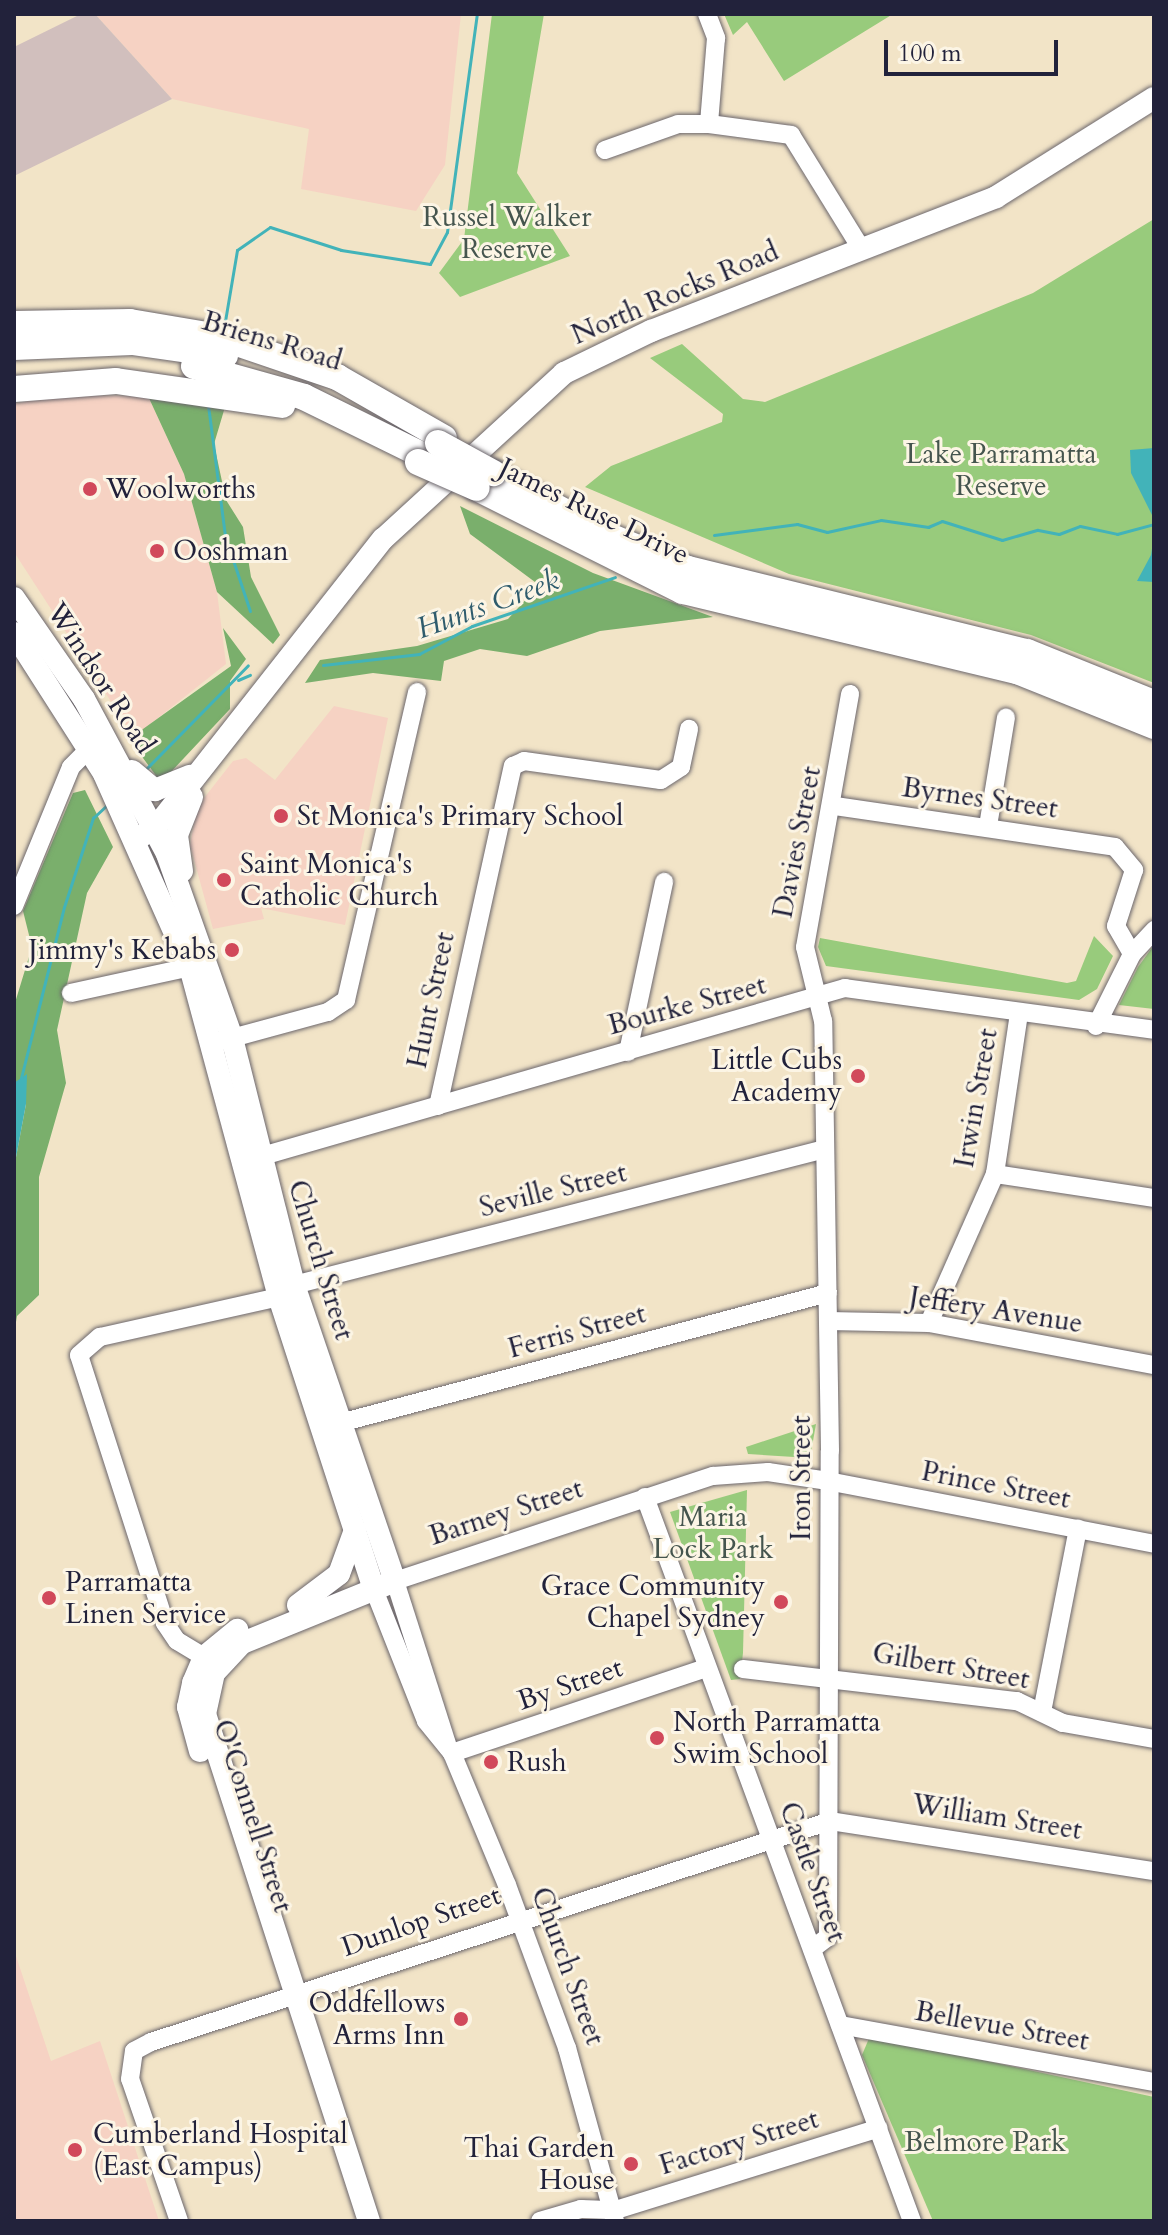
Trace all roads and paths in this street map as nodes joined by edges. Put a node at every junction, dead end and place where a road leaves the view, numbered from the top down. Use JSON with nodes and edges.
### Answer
{"nodes":[{"id":1,"x":707,"y":14,"type":"edge"},
{"id":2,"x":1154,"y":98,"type":"edge"},
{"id":3,"x":709,"y":124,"type":"junction"},
{"id":4,"x":605,"y":150,"type":"dead end"},
{"id":5,"x":862,"y":250,"type":"junction"},
{"id":6,"x":14,"y":324,"type":"edge"},
{"id":7,"x":14,"y":347,"type":"edge"},
{"id":8,"x":180,"y":356,"type":"junction"},
{"id":9,"x":14,"y":364,"type":"edge"},
{"id":10,"x":249,"y":371,"type":"junction"},
{"id":11,"x":14,"y":389,"type":"edge"},
{"id":12,"x":485,"y":481,"type":"junction"},
{"id":13,"x":14,"y":598,"type":"edge"},
{"id":14,"x":14,"y":633,"type":"edge"},
{"id":15,"x":417,"y":692,"type":"dead end"},
{"id":16,"x":850,"y":694,"type":"dead end"},
{"id":17,"x":1154,"y":703,"type":"edge"},
{"id":18,"x":1006,"y":717,"type":"dead end"},
{"id":19,"x":1154,"y":726,"type":"edge"},
{"id":20,"x":689,"y":729,"type":"dead end"},
{"id":21,"x":90,"y":748,"type":"junction"},
{"id":22,"x":206,"y":762,"type":"junction"},
{"id":23,"x":117,"y":765,"type":"junction"},
{"id":24,"x":134,"y":792,"type":"junction"},
{"id":25,"x":835,"y":806,"type":"junction"},
{"id":26,"x":988,"y":826,"type":"junction"},
{"id":27,"x":147,"y":833,"type":"junction"},
{"id":28,"x":664,"y":882,"type":"dead end"},
{"id":29,"x":184,"y":901,"type":"junction"},
{"id":30,"x":14,"y":906,"type":"edge"},
{"id":31,"x":1154,"y":930,"type":"edge"},
{"id":32,"x":1132,"y":954,"type":"junction"},
{"id":33,"x":190,"y":967,"type":"junction"},
{"id":34,"x":71,"y":993,"type":"dead end"},
{"id":35,"x":820,"y":997,"type":"junction"},
{"id":36,"x":1019,"y":1013,"type":"junction"},
{"id":37,"x":1096,"y":1026,"type":"junction"},
{"id":38,"x":1154,"y":1030,"type":"edge"},
{"id":39,"x":223,"y":1041,"type":"junction"},
{"id":40,"x":628,"y":1052,"type":"junction"},
{"id":41,"x":438,"y":1106,"type":"junction"},
{"id":42,"x":825,"y":1149,"type":"junction"},
{"id":43,"x":251,"y":1159,"type":"junction"},
{"id":44,"x":995,"y":1174,"type":"junction"},
{"id":45,"x":1154,"y":1198,"type":"edge"},
{"id":46,"x":287,"y":1291,"type":"junction"},
{"id":47,"x":828,"y":1293,"type":"junction"},
{"id":48,"x":828,"y":1321,"type":"junction"},
{"id":49,"x":929,"y":1323,"type":"junction"},
{"id":50,"x":1154,"y":1365,"type":"edge"},
{"id":51,"x":340,"y":1423,"type":"junction"},
{"id":52,"x":828,"y":1481,"type":"junction"},
{"id":53,"x":645,"y":1497,"type":"junction"},
{"id":54,"x":1078,"y":1529,"type":"junction"},
{"id":55,"x":355,"y":1530,"type":"junction"},
{"id":56,"x":1154,"y":1544,"type":"edge"},
{"id":57,"x":384,"y":1584,"type":"junction"},
{"id":58,"x":212,"y":1661,"type":"junction"},
{"id":59,"x":706,"y":1668,"type":"junction"},
{"id":60,"x":743,"y":1669,"type":"dead end"},
{"id":61,"x":830,"y":1675,"type":"junction"},
{"id":62,"x":1042,"y":1712,"type":"junction"},
{"id":63,"x":1154,"y":1739,"type":"edge"},
{"id":64,"x":450,"y":1750,"type":"junction"},
{"id":65,"x":830,"y":1821,"type":"junction"},
{"id":66,"x":772,"y":1840,"type":"junction"},
{"id":67,"x":1154,"y":1871,"type":"edge"},
{"id":68,"x":519,"y":1917,"type":"junction"},
{"id":69,"x":812,"y":1949,"type":"junction"},
{"id":70,"x":288,"y":1996,"type":"junction"},
{"id":71,"x":840,"y":2025,"type":"junction"},
{"id":72,"x":1154,"y":2082,"type":"edge"},
{"id":73,"x":879,"y":2128,"type":"junction"},
{"id":74,"x":617,"y":2218,"type":"edge"},
{"id":75,"x":179,"y":2221,"type":"edge"},
{"id":76,"x":355,"y":2221,"type":"edge"},
{"id":77,"x":369,"y":2221,"type":"edge"},
{"id":78,"x":540,"y":2221,"type":"edge"},
{"id":79,"x":912,"y":2221,"type":"edge"}],
"edges":[{"from":1,"to":3,"type":"street"},
{"from":2,"to":5,"type":"main road","name":"North Rocks Road"},
{"from":3,"to":4,"type":"street"},
{"from":3,"to":5,"type":"street"},
{"from":5,"to":22,"type":"main road","name":"North Rocks Road"},
{"from":6,"to":8,"type":"highway"},
{"from":7,"to":8,"type":"highway","name":"Briens Road"},
{"from":8,"to":9,"type":"highway"},
{"from":8,"to":10,"type":"highway","name":"Briens Road"},
{"from":8,"to":10,"type":"highway"},
{"from":8,"to":11,"type":"highway"},
{"from":10,"to":12,"type":"highway","name":"James Ruse Drive","bridge":true},
{"from":12,"to":17,"type":"highway","name":"James Ruse Drive"},
{"from":12,"to":19,"type":"highway","name":"James Ruse Drive"},
{"from":13,"to":23,"type":"main road","name":"Windsor Road"},
{"from":14,"to":21,"type":"main road","name":"Windsor Road"},
{"from":15,"to":39,"type":"street"},
{"from":16,"to":25,"type":"street","name":"Davies Street"},
{"from":18,"to":26,"type":"street"},
{"from":20,"to":41,"type":"street","name":"Hunt Street"},
{"from":21,"to":23,"type":"main road","name":"Windsor Road"},
{"from":21,"to":30,"type":"street"},
{"from":22,"to":24,"type":"main road"},
{"from":22,"to":27,"type":"main road","name":"North Rocks Road"},
{"from":22,"to":29,"type":"main road","name":"North Rocks Road"},
{"from":23,"to":24,"type":"main road","name":"Windsor Road"},
{"from":23,"to":24,"type":"main road"},
{"from":24,"to":27,"type":"main road","name":"Church Street"},
{"from":25,"to":26,"type":"street","name":"Byrnes Street"},
{"from":25,"to":35,"type":"street","name":"Davies Street"},
{"from":26,"to":32,"type":"street","name":"Byrnes Street"},
{"from":27,"to":29,"type":"main road","name":"Church Street"},
{"from":27,"to":33,"type":"main road","name":"Church Street"},
{"from":28,"to":40,"type":"street"},
{"from":29,"to":39,"type":"main road","name":"Church Street"},
{"from":31,"to":32,"type":"street"},
{"from":32,"to":37,"type":"street"},
{"from":33,"to":34,"type":"street"},
{"from":33,"to":39,"type":"main road","name":"Church Street"},
{"from":35,"to":36,"type":"street","name":"Bourke Street"},
{"from":35,"to":40,"type":"street","name":"Bourke Street"},
{"from":35,"to":42,"type":"street","name":"Iron Street"},
{"from":36,"to":37,"type":"street","name":"Bourke Street"},
{"from":36,"to":44,"type":"street","name":"Irwin Street"},
{"from":37,"to":38,"type":"street","name":"Bourke Street"},
{"from":39,"to":43,"type":"main road","name":"Church Street"},
{"from":40,"to":41,"type":"street","name":"Bourke Street"},
{"from":41,"to":43,"type":"street","name":"Bourke Street"},
{"from":42,"to":46,"type":"street","name":"Seville Street"},
{"from":42,"to":47,"type":"street","name":"Iron Street"},
{"from":43,"to":46,"type":"main road","name":"Church Street"},
{"from":44,"to":45,"type":"street"},
{"from":44,"to":49,"type":"street","name":"Irwin Street"},
{"from":46,"to":51,"type":"main road","name":"Church Street"},
{"from":46,"to":55,"type":"main road","name":"Church Street"},
{"from":46,"to":58,"type":"street","name":"Seville Street"},
{"from":47,"to":48,"type":"street","name":"Iron Street"},
{"from":47,"to":51,"type":"street","name":"Ferris Street"},
{"from":48,"to":49,"type":"street","name":"Jeffery Avenue"},
{"from":48,"to":52,"type":"street","name":"Iron Street"},
{"from":49,"to":50,"type":"street","name":"Jeffery Avenue"},
{"from":51,"to":57,"type":"main road","name":"Church Street"},
{"from":52,"to":53,"type":"street","name":"Barney Street"},
{"from":52,"to":54,"type":"street","name":"Prince Street"},
{"from":52,"to":61,"type":"street","name":"Iron Street"},
{"from":53,"to":57,"type":"street","name":"Barney Street"},
{"from":53,"to":59,"type":"street","name":"Castle Street"},
{"from":54,"to":56,"type":"street","name":"Prince Street"},
{"from":54,"to":62,"type":"street"},
{"from":55,"to":57,"type":"main road","name":"Church Street"},
{"from":55,"to":58,"type":"main road"},
{"from":57,"to":58,"type":"main road","name":"Barney Street"},
{"from":57,"to":64,"type":"street","name":"Church Street"},
{"from":58,"to":70,"type":"main road","name":"O'Connell Street"},
{"from":59,"to":64,"type":"street","name":"By Street"},
{"from":59,"to":66,"type":"street","name":"Castle Street"},
{"from":60,"to":61,"type":"street"},
{"from":61,"to":62,"type":"street","name":"Gilbert Street"},
{"from":61,"to":65,"type":"street","name":"Iron Street"},
{"from":62,"to":63,"type":"street","name":"Gilbert Street"},
{"from":64,"to":68,"type":"street","name":"Church Street"},
{"from":65,"to":66,"type":"street","name":"Dunlop Street"},
{"from":65,"to":67,"type":"street","name":"William Street"},
{"from":65,"to":69,"type":"street","name":"Iron Street"},
{"from":66,"to":68,"type":"street","name":"Dunlop Street"},
{"from":66,"to":69,"type":"street","name":"Castle Street"},
{"from":68,"to":70,"type":"street","name":"Dunlop Street"},
{"from":68,"to":74,"type":"street","name":"Church Street"},
{"from":69,"to":71,"type":"street","name":"Castle Street"},
{"from":70,"to":75,"type":"street","name":"Dunlop Street"},
{"from":70,"to":76,"type":"main road","name":"O'Connell Street"},
{"from":70,"to":77,"type":"main road","name":"O'Connell Street"},
{"from":71,"to":72,"type":"street","name":"Bellevue Street"},
{"from":71,"to":73,"type":"street","name":"Castle Street"},
{"from":73,"to":74,"type":"street","name":"Factory Street"},
{"from":73,"to":79,"type":"street","name":"Castle Street"},
{"from":74,"to":78,"type":"street","name":"Factory Street"}]}
